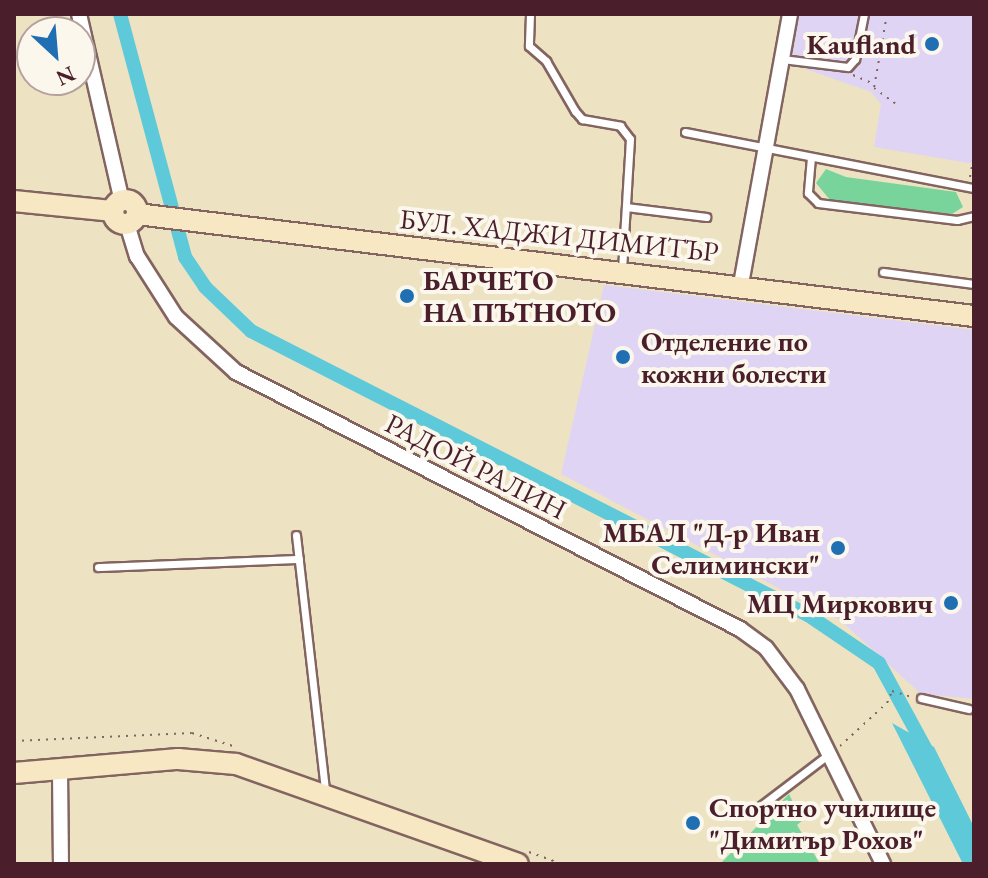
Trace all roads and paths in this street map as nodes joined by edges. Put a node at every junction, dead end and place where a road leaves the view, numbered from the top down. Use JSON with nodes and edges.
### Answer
{"nodes":[{"id":1,"x":79,"y":14,"type":"edge"},
{"id":2,"x":530,"y":14,"type":"edge"},
{"id":3,"x":790,"y":14,"type":"edge"},
{"id":4,"x":864,"y":14,"type":"edge"},
{"id":5,"x":887,"y":14,"type":"edge"},
{"id":6,"x":782,"y":59,"type":"junction"},
{"id":7,"x":857,"y":80,"type":"dead end"},
{"id":8,"x":874,"y":84,"type":"junction"},
{"id":9,"x":899,"y":106,"type":"dead end"},
{"id":10,"x":685,"y":132,"type":"dead end"},
{"id":11,"x":766,"y":147,"type":"junction"},
{"id":12,"x":974,"y":155,"type":"edge"},
{"id":13,"x":811,"y":157,"type":"junction"},
{"id":14,"x":971,"y":172,"type":"dead end"},
{"id":15,"x":974,"y":188,"type":"edge"},
{"id":16,"x":14,"y":201,"type":"edge"},
{"id":17,"x":626,"y":207,"type":"junction"},
{"id":18,"x":130,"y":213,"type":"junction"},
{"id":19,"x":972,"y":215,"type":"edge"},
{"id":20,"x":706,"y":217,"type":"dead end"},
{"id":21,"x":622,"y":270,"type":"junction"},
{"id":22,"x":883,"y":272,"type":"dead end"},
{"id":23,"x":741,"y":284,"type":"junction"},
{"id":24,"x":974,"y":284,"type":"edge"},
{"id":25,"x":974,"y":316,"type":"edge"},
{"id":26,"x":296,"y":535,"type":"dead end"},
{"id":27,"x":299,"y":559,"type":"junction"},
{"id":28,"x":98,"y":567,"type":"dead end"},
{"id":29,"x":908,"y":697,"type":"dead end"},
{"id":30,"x":921,"y":698,"type":"dead end"},
{"id":31,"x":969,"y":709,"type":"dead end"},
{"id":32,"x":829,"y":754,"type":"junction"},
{"id":33,"x":60,"y":771,"type":"junction"},
{"id":34,"x":14,"y":773,"type":"edge"},
{"id":35,"x":325,"y":793,"type":"junction"},
{"id":36,"x":758,"y":808,"type":"dead end"},
{"id":37,"x":60,"y":864,"type":"edge"},
{"id":38,"x":518,"y":864,"type":"edge"},
{"id":39,"x":883,"y":864,"type":"edge"}],
"edges":[{"from":1,"to":18,"type":"street","name":"РАДОЙ РАЛИН"},
{"from":2,"to":17,"type":"lane"},
{"from":3,"to":6,"type":"street"},
{"from":4,"to":6,"type":"lane"},
{"from":5,"to":8,"type":"path"},
{"from":6,"to":11,"type":"street"},
{"from":7,"to":8,"type":"path"},
{"from":8,"to":9,"type":"path"},
{"from":10,"to":11,"type":"lane"},
{"from":11,"to":13,"type":"lane"},
{"from":11,"to":23,"type":"street"},
{"from":12,"to":14,"type":"path"},
{"from":13,"to":15,"type":"lane"},
{"from":13,"to":19,"type":"lane"},
{"from":16,"to":18,"type":"street","name":"БУЛ. ХАДЖИ ДИМИТЪР"},
{"from":17,"to":20,"type":"lane"},
{"from":17,"to":21,"type":"lane"},
{"from":18,"to":21,"type":"street","name":"БУЛ. ХАДЖИ ДИМИТЪР"},
{"from":18,"to":32,"type":"street","name":"РАДОЙ РАЛИН"},
{"from":21,"to":23,"type":"street","name":"БУЛ. ХАДЖИ ДИМИТЪР"},
{"from":22,"to":24,"type":"lane"},
{"from":23,"to":25,"type":"street","name":"БУЛ. ХАДЖИ ДИМИТЪР"},
{"from":26,"to":27,"type":"lane"},
{"from":27,"to":28,"type":"lane"},
{"from":27,"to":35,"type":"lane"},
{"from":29,"to":32,"type":"path"},
{"from":30,"to":31,"type":"lane"},
{"from":32,"to":36,"type":"lane"},
{"from":32,"to":39,"type":"street","name":"РАДОЙ РАЛИН"},
{"from":33,"to":34,"type":"street"},
{"from":33,"to":35,"type":"street"},
{"from":33,"to":37,"type":"street"},
{"from":35,"to":38,"type":"street"}]}
